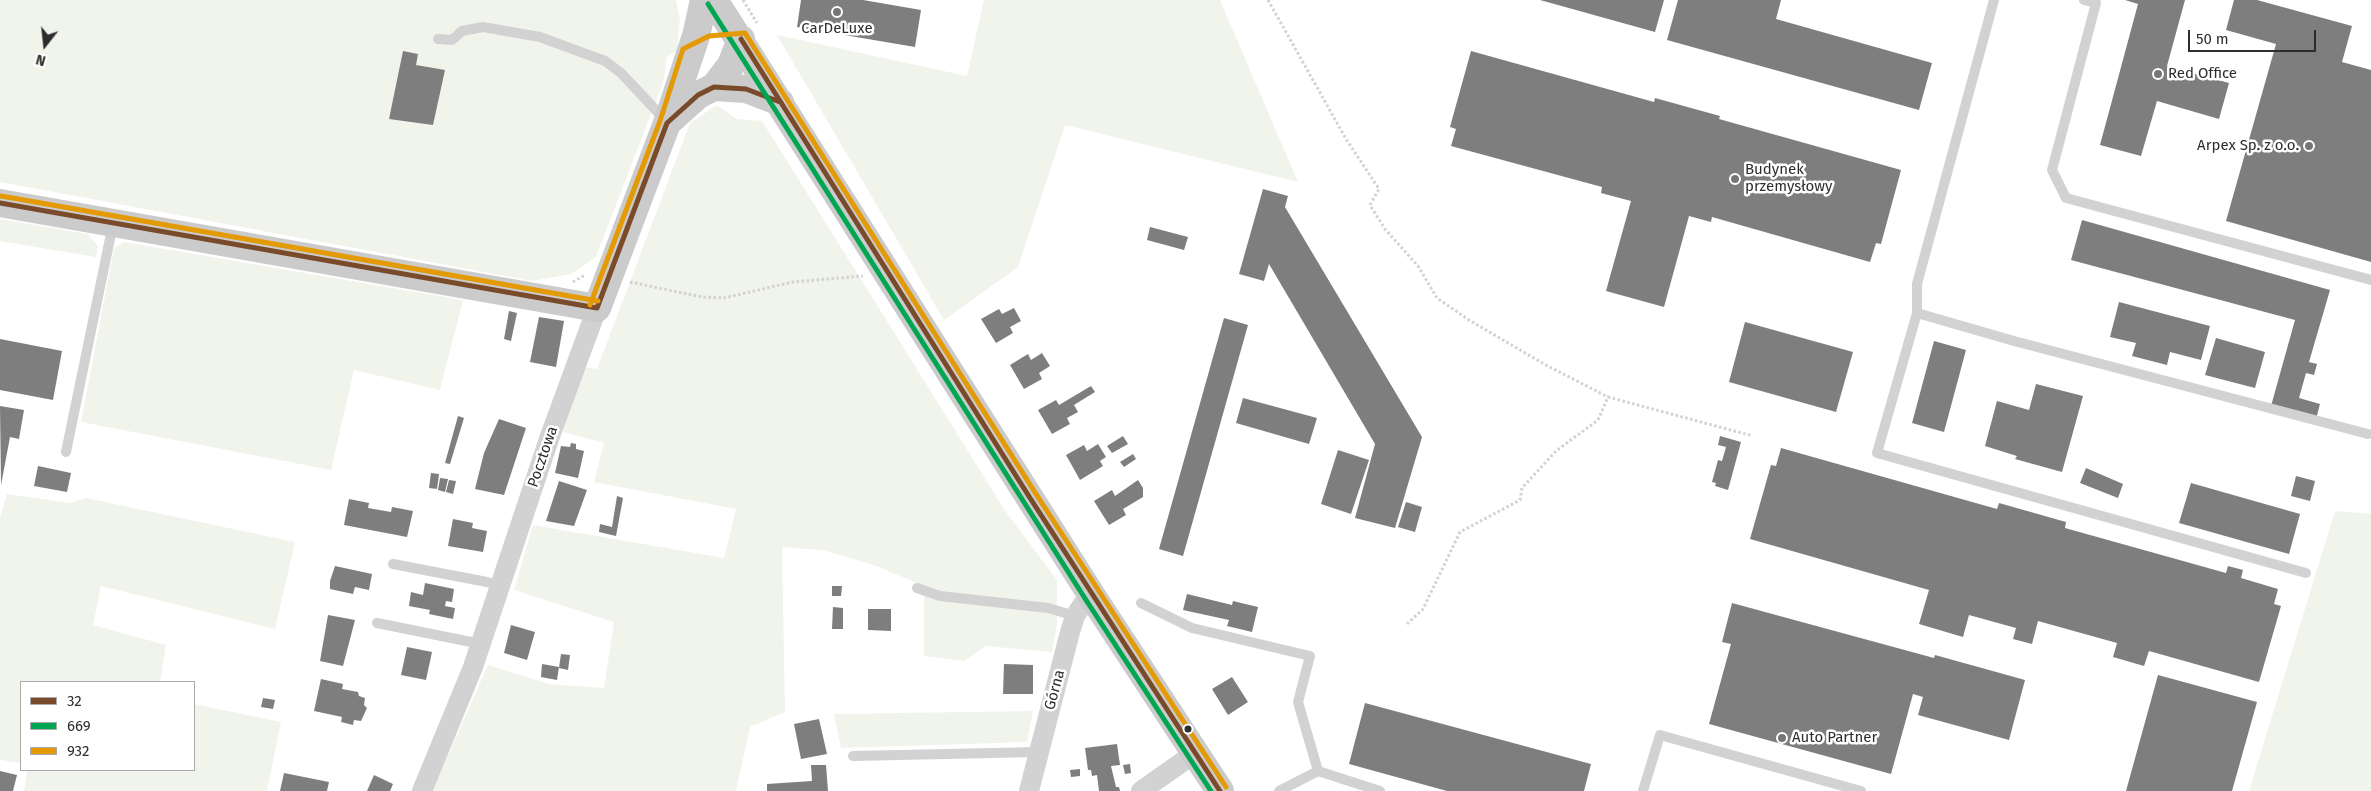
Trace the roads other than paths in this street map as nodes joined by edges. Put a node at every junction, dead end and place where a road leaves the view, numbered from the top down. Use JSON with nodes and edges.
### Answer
{"nodes":[{"id":1,"x":704,"y":0,"type":"edge"},
{"id":2,"x":714,"y":0,"type":"edge"},
{"id":3,"x":1994,"y":0,"type":"edge"},
{"id":4,"x":2084,"y":0,"type":"edge"},
{"id":5,"x":438,"y":39,"type":"dead end"},
{"id":6,"x":741,"y":39,"type":"junction"},
{"id":7,"x":690,"y":53,"type":"junction"},
{"id":8,"x":714,"y":87,"type":"junction"},
{"id":9,"x":780,"y":102,"type":"junction"},
{"id":10,"x":667,"y":123,"type":"junction"},
{"id":11,"x":0,"y":203,"type":"edge"},
{"id":12,"x":113,"y":223,"type":"junction"},
{"id":13,"x":2371,"y":280,"type":"edge"},
{"id":14,"x":596,"y":308,"type":"junction"},
{"id":15,"x":1917,"y":314,"type":"junction"},
{"id":16,"x":2368,"y":434,"type":"dead end"},
{"id":17,"x":66,"y":452,"type":"dead end"},
{"id":18,"x":393,"y":564,"type":"dead end"},
{"id":19,"x":2306,"y":573,"type":"dead end"},
{"id":20,"x":500,"y":586,"type":"junction"},
{"id":21,"x":916,"y":588,"type":"dead end"},
{"id":22,"x":1092,"y":596,"type":"junction"},
{"id":23,"x":1141,"y":603,"type":"dead end"},
{"id":24,"x":1075,"y":616,"type":"junction"},
{"id":25,"x":377,"y":623,"type":"dead end"},
{"id":26,"x":481,"y":644,"type":"junction"},
{"id":27,"x":1039,"y":752,"type":"junction"},
{"id":28,"x":1195,"y":753,"type":"junction"},
{"id":29,"x":853,"y":756,"type":"dead end"},
{"id":30,"x":1318,"y":771,"type":"junction"},
{"id":31,"x":422,"y":791,"type":"edge"},
{"id":32,"x":1028,"y":791,"type":"edge"},
{"id":33,"x":1141,"y":791,"type":"edge"},
{"id":34,"x":1220,"y":791,"type":"edge"},
{"id":35,"x":1279,"y":791,"type":"edge"},
{"id":36,"x":1380,"y":791,"type":"edge"},
{"id":37,"x":1643,"y":791,"type":"edge"},
{"id":38,"x":1861,"y":791,"type":"edge"}],
"edges":[{"from":1,"to":7,"type":"street","name":"Pocztowa"},
{"from":2,"to":6,"type":"street"},
{"from":3,"to":15,"type":"lane"},
{"from":4,"to":13,"type":"lane"},
{"from":5,"to":10,"type":"lane"},
{"from":6,"to":7,"type":"street"},
{"from":6,"to":8,"type":"street","name":"Pocztowa"},
{"from":6,"to":9,"type":"street"},
{"from":7,"to":10,"type":"street","name":"Pocztowa"},
{"from":8,"to":9,"type":"street"},
{"from":8,"to":10,"type":"street","name":"Pocztowa"},
{"from":9,"to":22,"type":"street"},
{"from":10,"to":14,"type":"street","name":"Pocztowa"},
{"from":11,"to":12,"type":"street"},
{"from":12,"to":14,"type":"street"},
{"from":12,"to":17,"type":"lane"},
{"from":14,"to":20,"type":"street","name":"Pocztowa"},
{"from":15,"to":16,"type":"lane"},
{"from":15,"to":19,"type":"lane"},
{"from":18,"to":20,"type":"lane"},
{"from":20,"to":26,"type":"street","name":"Pocztowa"},
{"from":21,"to":24,"type":"lane"},
{"from":22,"to":24,"type":"street","name":"Górna"},
{"from":22,"to":28,"type":"street"},
{"from":23,"to":30,"type":"lane"},
{"from":24,"to":27,"type":"street","name":"Górna"},
{"from":25,"to":26,"type":"lane"},
{"from":26,"to":31,"type":"street","name":"Pocztowa"},
{"from":27,"to":29,"type":"lane"},
{"from":27,"to":32,"type":"street","name":"Górna"},
{"from":28,"to":33,"type":"street"},
{"from":28,"to":34,"type":"street"},
{"from":30,"to":35,"type":"lane"},
{"from":30,"to":36,"type":"lane"},
{"from":37,"to":38,"type":"lane"}]}
